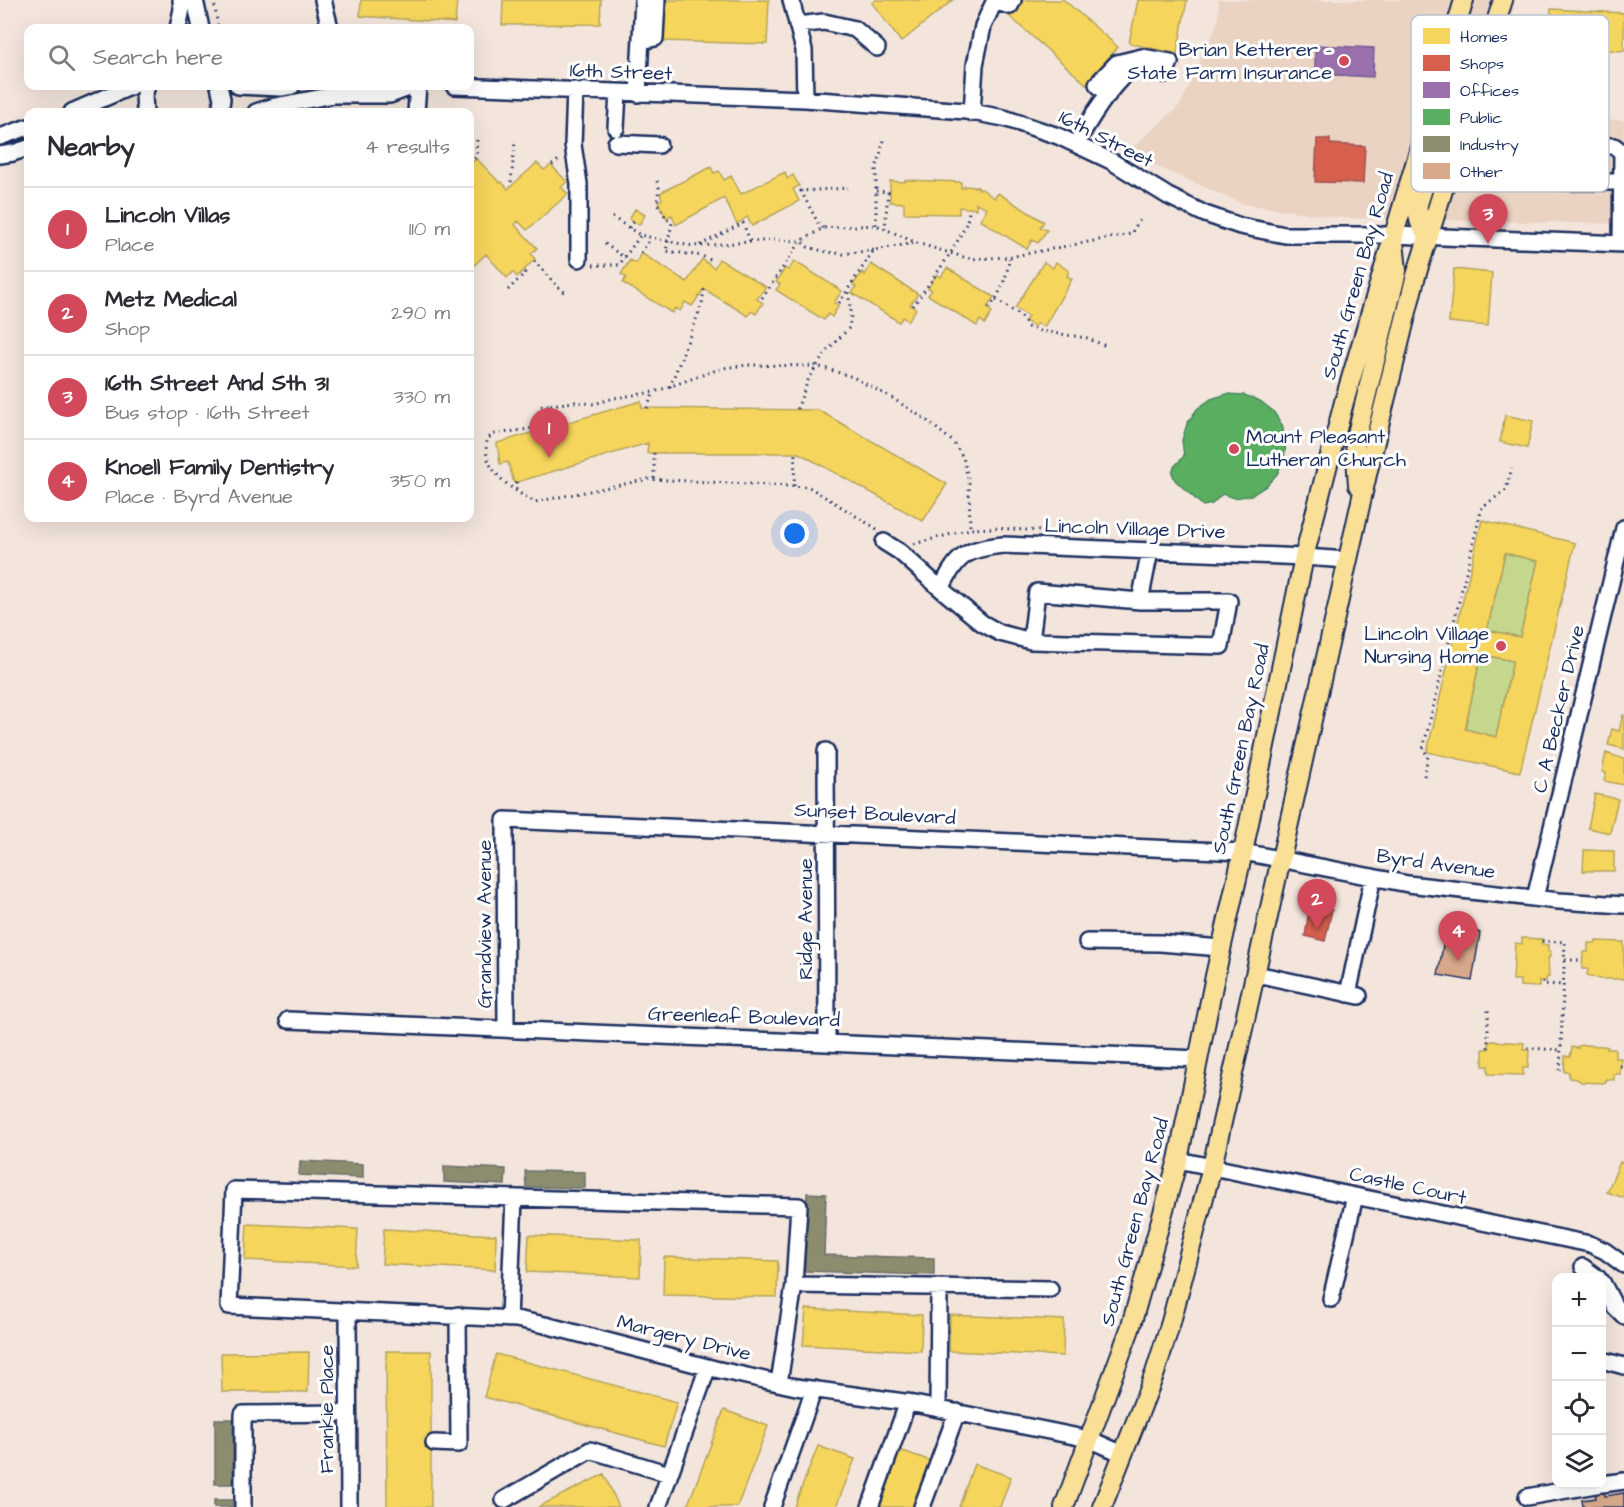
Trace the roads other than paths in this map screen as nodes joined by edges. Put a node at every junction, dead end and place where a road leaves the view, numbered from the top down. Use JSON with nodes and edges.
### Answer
{"nodes":[{"id":1,"x":181,"y":0,"type":"edge"},
{"id":2,"x":195,"y":0,"type":"edge"},
{"id":3,"x":323,"y":0,"type":"edge"},
{"id":4,"x":643,"y":0,"type":"edge"},
{"id":5,"x":657,"y":0,"type":"edge"},
{"id":6,"x":791,"y":0,"type":"edge"},
{"id":7,"x":1013,"y":0,"type":"edge"},
{"id":8,"x":1464,"y":0,"type":"edge"},
{"id":9,"x":1503,"y":0,"type":"edge"},
{"id":10,"x":994,"y":1,"type":"edge"},
{"id":11,"x":1459,"y":15,"type":"edge"},
{"id":12,"x":1498,"y":15,"type":"edge"},
{"id":13,"x":179,"y":24,"type":"edge"},
{"id":14,"x":200,"y":24,"type":"edge"},
{"id":15,"x":329,"y":24,"type":"edge"},
{"id":16,"x":797,"y":25,"type":"junction"},
{"id":17,"x":642,"y":41,"type":"junction"},
{"id":18,"x":877,"y":48,"type":"dead end"},
{"id":19,"x":1165,"y":74,"type":"dead end"},
{"id":20,"x":474,"y":87,"type":"edge"},
{"id":21,"x":123,"y":90,"type":"edge"},
{"id":22,"x":146,"y":90,"type":"edge"},
{"id":23,"x":220,"y":90,"type":"edge"},
{"id":24,"x":404,"y":90,"type":"edge"},
{"id":25,"x":416,"y":90,"type":"edge"},
{"id":26,"x":575,"y":90,"type":"junction"},
{"id":27,"x":618,"y":93,"type":"junction"},
{"id":28,"x":638,"y":94,"type":"junction"},
{"id":29,"x":805,"y":99,"type":"junction"},
{"id":30,"x":81,"y":108,"type":"edge"},
{"id":31,"x":146,"y":108,"type":"edge"},
{"id":32,"x":221,"y":108,"type":"edge"},
{"id":33,"x":269,"y":108,"type":"edge"},
{"id":34,"x":416,"y":108,"type":"edge"},
{"id":35,"x":972,"y":112,"type":"junction"},
{"id":36,"x":24,"y":128,"type":"edge"},
{"id":37,"x":0,"y":137,"type":"edge"},
{"id":38,"x":1077,"y":143,"type":"junction"},
{"id":39,"x":659,"y":145,"type":"dead end"},
{"id":40,"x":1609,"y":146,"type":"edge"},
{"id":41,"x":24,"y":149,"type":"edge"},
{"id":42,"x":0,"y":155,"type":"edge"},
{"id":43,"x":1411,"y":175,"type":"edge"},
{"id":44,"x":1609,"y":182,"type":"edge"},
{"id":45,"x":1621,"y":182,"type":"junction"},
{"id":46,"x":1422,"y":192,"type":"edge"},
{"id":47,"x":1443,"y":192,"type":"edge"},
{"id":48,"x":1393,"y":235,"type":"junction"},
{"id":49,"x":1429,"y":236,"type":"junction"},
{"id":50,"x":1622,"y":244,"type":"edge"},
{"id":51,"x":584,"y":262,"type":"road end"},
{"id":52,"x":1360,"y":505,"type":"junction"},
{"id":53,"x":1624,"y":528,"type":"edge"},
{"id":54,"x":881,"y":536,"type":"road end"},
{"id":55,"x":1149,"y":551,"type":"junction"},
{"id":56,"x":1304,"y":557,"type":"junction"},
{"id":57,"x":1348,"y":560,"type":"junction"},
{"id":58,"x":941,"y":589,"type":"junction"},
{"id":59,"x":1140,"y":601,"type":"junction"},
{"id":60,"x":1031,"y":641,"type":"junction"},
{"id":61,"x":826,"y":751,"type":"dead end"},
{"id":62,"x":505,"y":819,"type":"joint"},
{"id":63,"x":826,"y":832,"type":"junction"},
{"id":64,"x":1243,"y":852,"type":"junction"},
{"id":65,"x":1282,"y":860,"type":"junction"},
{"id":66,"x":1373,"y":877,"type":"junction"},
{"id":67,"x":1535,"y":898,"type":"junction"},
{"id":68,"x":1624,"y":904,"type":"edge"},
{"id":69,"x":1087,"y":942,"type":"dead end"},
{"id":70,"x":1221,"y":948,"type":"junction"},
{"id":71,"x":1256,"y":974,"type":"junction"},
{"id":72,"x":288,"y":1020,"type":"dead end"},
{"id":73,"x":506,"y":1029,"type":"junction"},
{"id":74,"x":827,"y":1042,"type":"junction"},
{"id":75,"x":1199,"y":1059,"type":"junction"},
{"id":76,"x":1178,"y":1160,"type":"junction"},
{"id":77,"x":1212,"y":1167,"type":"junction"},
{"id":78,"x":1355,"y":1196,"type":"junction"},
{"id":79,"x":514,"y":1198,"type":"junction"},
{"id":80,"x":1624,"y":1265,"type":"edge"},
{"id":81,"x":1583,"y":1267,"type":"dead end"},
{"id":82,"x":1591,"y":1273,"type":"edge"},
{"id":83,"x":794,"y":1285,"type":"junction"},
{"id":84,"x":939,"y":1288,"type":"junction"},
{"id":85,"x":1050,"y":1289,"type":"dead end"},
{"id":86,"x":1606,"y":1290,"type":"edge"},
{"id":87,"x":1331,"y":1299,"type":"dead end"},
{"id":88,"x":348,"y":1311,"type":"junction"},
{"id":89,"x":458,"y":1316,"type":"junction"},
{"id":90,"x":1624,"y":1316,"type":"edge"},
{"id":91,"x":509,"y":1319,"type":"junction"},
{"id":92,"x":1606,"y":1361,"type":"edge"},
{"id":93,"x":1624,"y":1366,"type":"edge"},
{"id":94,"x":708,"y":1367,"type":"junction"},
{"id":95,"x":778,"y":1383,"type":"junction"},
{"id":96,"x":814,"y":1389,"type":"junction"},
{"id":97,"x":908,"y":1402,"type":"junction"},
{"id":98,"x":938,"y":1408,"type":"junction"},
{"id":99,"x":957,"y":1412,"type":"junction"},
{"id":100,"x":348,"y":1413,"type":"junction"},
{"id":101,"x":1089,"y":1439,"type":"junction"},
{"id":102,"x":434,"y":1443,"type":"dead end"},
{"id":103,"x":1123,"y":1454,"type":"junction"},
{"id":104,"x":669,"y":1474,"type":"junction"},
{"id":105,"x":1624,"y":1481,"type":"edge"},
{"id":106,"x":1606,"y":1484,"type":"edge"},
{"id":107,"x":1576,"y":1489,"type":"edge"},
{"id":108,"x":1527,"y":1497,"type":"dead end"},
{"id":109,"x":504,"y":1500,"type":"dead end"},
{"id":110,"x":243,"y":1507,"type":"edge"},
{"id":111,"x":349,"y":1507,"type":"edge"},
{"id":112,"x":658,"y":1507,"type":"edge"},
{"id":113,"x":772,"y":1507,"type":"edge"},
{"id":114,"x":870,"y":1507,"type":"edge"},
{"id":115,"x":922,"y":1507,"type":"edge"},
{"id":116,"x":1064,"y":1507,"type":"edge"},
{"id":117,"x":1102,"y":1507,"type":"edge"}],
"edges":[{"from":1,"to":13,"type":"street"},
{"from":2,"to":14,"type":"street"},
{"from":3,"to":15,"type":"street"},
{"from":4,"to":17,"type":"street"},
{"from":5,"to":17,"type":"street"},
{"from":6,"to":16,"type":"street"},
{"from":7,"to":10,"type":"street"},
{"from":8,"to":11,"type":"main road","name":"South Green Bay Road"},
{"from":9,"to":12,"type":"main road"},
{"from":10,"to":35,"type":"street"},
{"from":16,"to":18,"type":"street"},
{"from":16,"to":29,"type":"street"},
{"from":17,"to":28,"type":"street"},
{"from":19,"to":38,"type":"street"},
{"from":20,"to":26,"type":"street","name":"16th Street"},
{"from":21,"to":30,"type":"street"},
{"from":22,"to":31,"type":"street"},
{"from":23,"to":32,"type":"street"},
{"from":24,"to":33,"type":"street"},
{"from":25,"to":34,"type":"street"},
{"from":26,"to":27,"type":"street","name":"16th Street"},
{"from":26,"to":51,"type":"street"},
{"from":27,"to":28,"type":"street","name":"16th Street"},
{"from":27,"to":39,"type":"street"},
{"from":28,"to":29,"type":"street","name":"16th Street"},
{"from":29,"to":35,"type":"street","name":"16th Street"},
{"from":35,"to":38,"type":"street","name":"16th Street"},
{"from":36,"to":37,"type":"street"},
{"from":38,"to":48,"type":"street","name":"16th Street"},
{"from":40,"to":45,"type":"street"},
{"from":41,"to":42,"type":"street"},
{"from":43,"to":48,"type":"main road","name":"South Green Bay Road"},
{"from":44,"to":45,"type":"street"},
{"from":45,"to":50,"type":"street"},
{"from":46,"to":49,"type":"main road"},
{"from":47,"to":49,"type":"main road"},
{"from":48,"to":49,"type":"street","name":"16th Street"},
{"from":48,"to":52,"type":"main road"},
{"from":48,"to":56,"type":"main road","name":"South Green Bay Road"},
{"from":49,"to":50,"type":"street","name":"16th Street"},
{"from":49,"to":52,"type":"main road"},
{"from":52,"to":57,"type":"main road"},
{"from":53,"to":67,"type":"street","name":"C A Becker Drive"},
{"from":54,"to":58,"type":"street"},
{"from":55,"to":56,"type":"street","name":"Lincoln Village Drive"},
{"from":55,"to":58,"type":"street","name":"Lincoln Village Drive"},
{"from":55,"to":59,"type":"street"},
{"from":56,"to":57,"type":"street","name":"Lincoln Village Drive"},
{"from":56,"to":64,"type":"main road","name":"South Green Bay Road"},
{"from":57,"to":65,"type":"main road"},
{"from":58,"to":60,"type":"street"},
{"from":59,"to":60,"type":"street"},
{"from":59,"to":60,"type":"street"},
{"from":61,"to":63,"type":"street","name":"Ridge Avenue"},
{"from":62,"to":63,"type":"street","name":"Sunset Boulevard"},
{"from":62,"to":73,"type":"street","name":"Grandview Avenue"},
{"from":63,"to":64,"type":"street","name":"Sunset Boulevard"},
{"from":63,"to":74,"type":"street","name":"Ridge Avenue"},
{"from":64,"to":65,"type":"street","name":"Byrd Avenue"},
{"from":64,"to":70,"type":"main road","name":"South Green Bay Road"},
{"from":65,"to":66,"type":"street","name":"Byrd Avenue"},
{"from":65,"to":71,"type":"main road"},
{"from":66,"to":67,"type":"street","name":"Byrd Avenue"},
{"from":66,"to":71,"type":"street"},
{"from":67,"to":68,"type":"street","name":"Byrd Avenue"},
{"from":69,"to":70,"type":"street"},
{"from":70,"to":75,"type":"main road","name":"South Green Bay Road"},
{"from":71,"to":77,"type":"main road"},
{"from":72,"to":73,"type":"street","name":"Greenleaf Boulevard"},
{"from":73,"to":74,"type":"street","name":"Greenleaf Boulevard"},
{"from":74,"to":75,"type":"street","name":"Greenleaf Boulevard"},
{"from":75,"to":76,"type":"main road","name":"South Green Bay Road"},
{"from":76,"to":77,"type":"street","name":"Castle Court"},
{"from":76,"to":101,"type":"main road","name":"South Green Bay Road"},
{"from":77,"to":78,"type":"street","name":"Castle Court"},
{"from":77,"to":103,"type":"main road"},
{"from":78,"to":80,"type":"street","name":"Castle Court"},
{"from":78,"to":87,"type":"street"},
{"from":79,"to":83,"type":"street"},
{"from":79,"to":88,"type":"street","name":"Margery Drive"},
{"from":79,"to":91,"type":"street"},
{"from":81,"to":82,"type":"street"},
{"from":83,"to":84,"type":"street"},
{"from":83,"to":95,"type":"street"},
{"from":84,"to":85,"type":"street"},
{"from":84,"to":98,"type":"street"},
{"from":86,"to":90,"type":"street"},
{"from":88,"to":89,"type":"street","name":"Margery Drive"},
{"from":88,"to":100,"type":"street","name":"Frankie Place"},
{"from":89,"to":91,"type":"street","name":"Margery Drive"},
{"from":89,"to":102,"type":"street"},
{"from":91,"to":94,"type":"street","name":"Margery Drive"},
{"from":92,"to":93,"type":"street"},
{"from":94,"to":95,"type":"street","name":"Margery Drive"},
{"from":94,"to":104,"type":"street"},
{"from":95,"to":96,"type":"street","name":"Margery Drive"},
{"from":96,"to":97,"type":"street","name":"Margery Drive"},
{"from":96,"to":113,"type":"street"},
{"from":97,"to":98,"type":"street","name":"Margery Drive"},
{"from":97,"to":114,"type":"street"},
{"from":98,"to":99,"type":"street","name":"Margery Drive"},
{"from":99,"to":101,"type":"street","name":"Margery Drive"},
{"from":99,"to":115,"type":"street"},
{"from":100,"to":110,"type":"street"},
{"from":100,"to":111,"type":"street","name":"Frankie Place"},
{"from":101,"to":103,"type":"street","name":"Margery Drive"},
{"from":101,"to":116,"type":"main road","name":"South Green Bay Road"},
{"from":103,"to":117,"type":"main road"},
{"from":104,"to":109,"type":"street"},
{"from":104,"to":112,"type":"street"},
{"from":105,"to":106,"type":"street"},
{"from":107,"to":108,"type":"street"}]}
